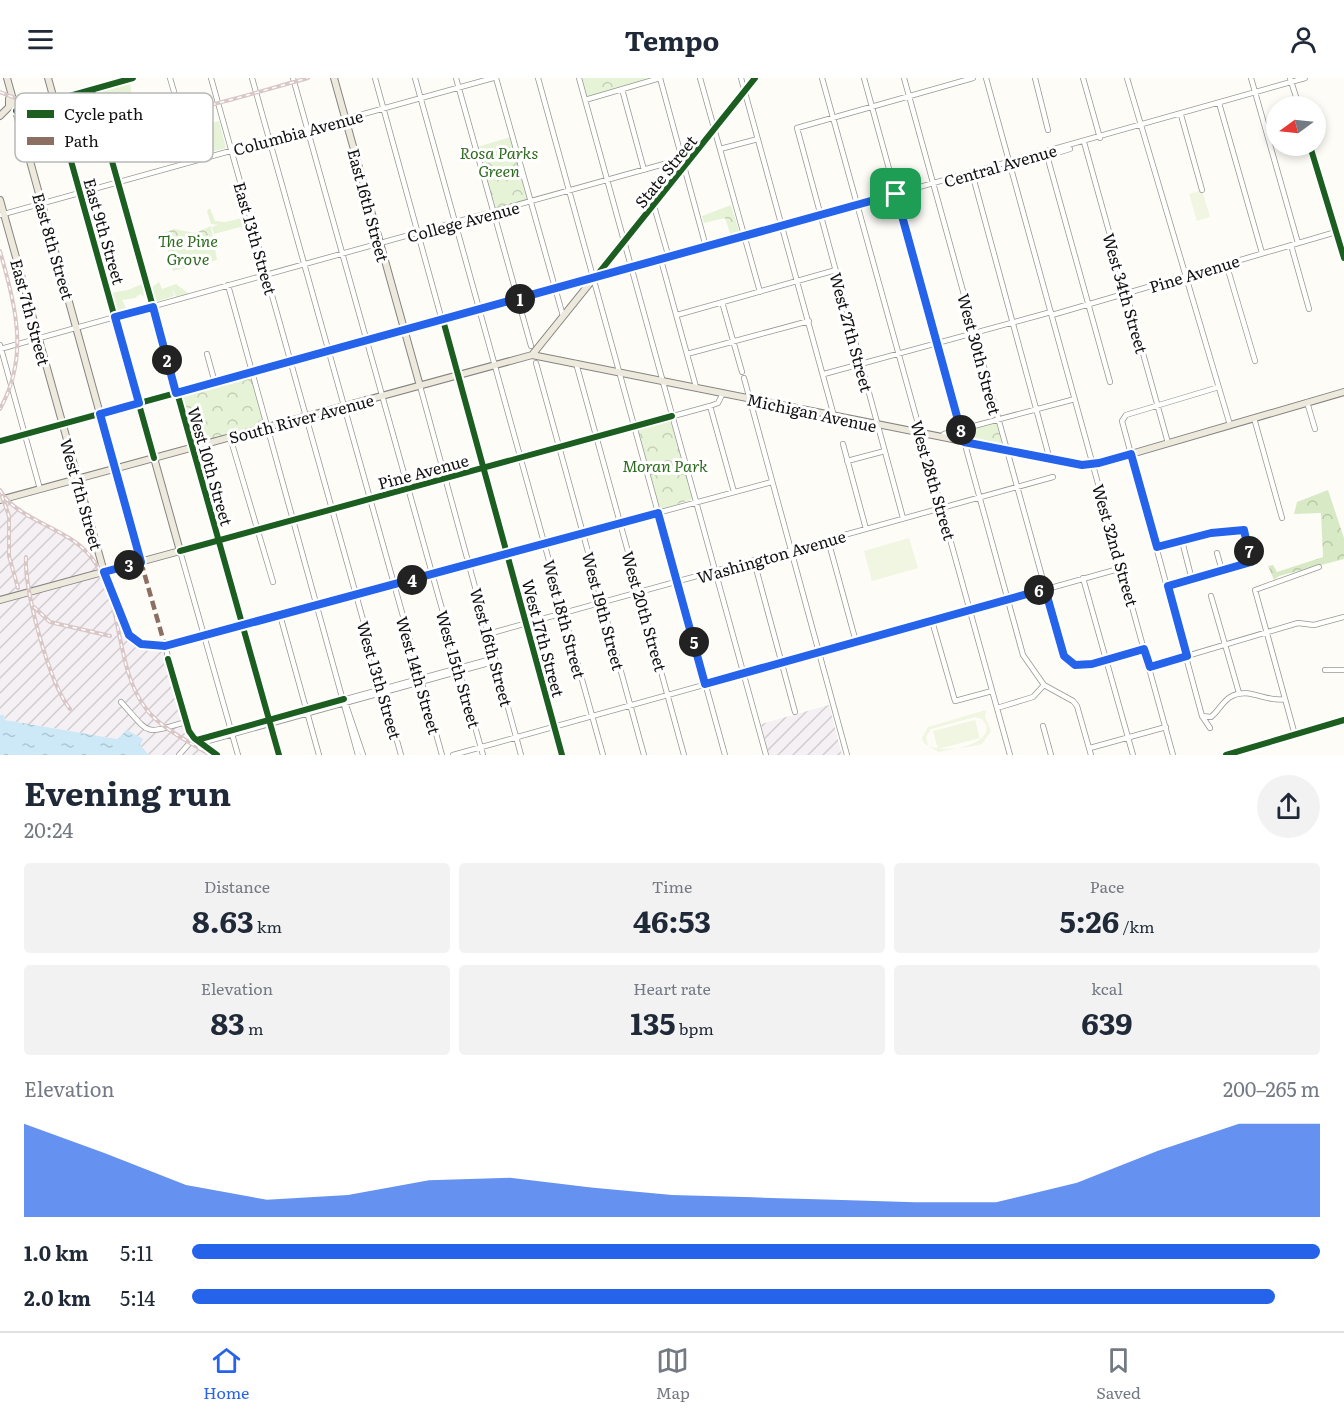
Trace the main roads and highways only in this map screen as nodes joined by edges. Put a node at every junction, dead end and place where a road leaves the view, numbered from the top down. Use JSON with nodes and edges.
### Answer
{"nodes":[{"id":1,"x":5,"y":78,"type":"edge"},
{"id":2,"x":48,"y":78,"type":"edge"},
{"id":3,"x":334,"y":78,"type":"edge"},
{"id":4,"x":755,"y":78,"type":"edge"},
{"id":5,"x":52,"y":93,"type":"edge"},
{"id":6,"x":15,"y":108,"type":"edge"},
{"id":7,"x":15,"y":111,"type":"edge"},
{"id":8,"x":0,"y":116,"type":"edge"},
{"id":9,"x":30,"y":162,"type":"edge"},
{"id":10,"x":71,"y":162,"type":"edge"},
{"id":11,"x":0,"y":200,"type":"edge"},
{"id":12,"x":2,"y":214,"type":"edge"},
{"id":13,"x":404,"y":331,"type":"joint"},
{"id":14,"x":532,"y":355,"type":"junction"},
{"id":15,"x":420,"y":386,"type":"junction"},
{"id":16,"x":1344,"y":392,"type":"edge"},
{"id":17,"x":62,"y":424,"type":"joint"},
{"id":18,"x":154,"y":458,"type":"junction"},
{"id":19,"x":116,"y":468,"type":"junction"},
{"id":20,"x":78,"y":478,"type":"junction"},
{"id":21,"x":0,"y":500,"type":"edge"},
{"id":22,"x":180,"y":551,"type":"joint"},
{"id":23,"x":141,"y":562,"type":"junction"},
{"id":24,"x":104,"y":572,"type":"junction"},
{"id":25,"x":0,"y":600,"type":"edge"}],
"edges":[{"from":1,"to":6,"type":"main road","name":"East 8th Street"},
{"from":1,"to":8,"type":"main road"},
{"from":2,"to":5,"type":"main road","name":"East 9th Street"},
{"from":3,"to":13,"type":"main road","name":"East 16th Street"},
{"from":4,"to":14,"type":"main road","name":"State Street"},
{"from":7,"to":8,"type":"main road"},
{"from":9,"to":19,"type":"main road","name":"East 8th Street"},
{"from":10,"to":18,"type":"main road","name":"East 9th Street"},
{"from":11,"to":12,"type":"main road","name":"East 7th Street"},
{"from":12,"to":17,"type":"main road","name":"East 7th Street"},
{"from":13,"to":15,"type":"main road","name":"West 16th Street"},
{"from":14,"to":15,"type":"main road","name":"South River Avenue"},
{"from":14,"to":16,"type":"main road","name":"Michigan Avenue"},
{"from":15,"to":18,"type":"main road","name":"South River Avenue"},
{"from":17,"to":20,"type":"main road","name":"West 7th Street"},
{"from":18,"to":19,"type":"main road","name":"South River Avenue"},
{"from":18,"to":22,"type":"main road","name":"East 9th Street"},
{"from":19,"to":20,"type":"main road","name":"South River Avenue"},
{"from":19,"to":23,"type":"main road","name":"East 8th Street"},
{"from":20,"to":21,"type":"main road","name":"South River Avenue"},
{"from":20,"to":24,"type":"main road","name":"West 7th Street"},
{"from":22,"to":23,"type":"main road","name":"Pine Avenue"},
{"from":23,"to":24,"type":"main road","name":"Pine Avenue"},
{"from":24,"to":25,"type":"main road","name":"Pine Avenue"}]}
